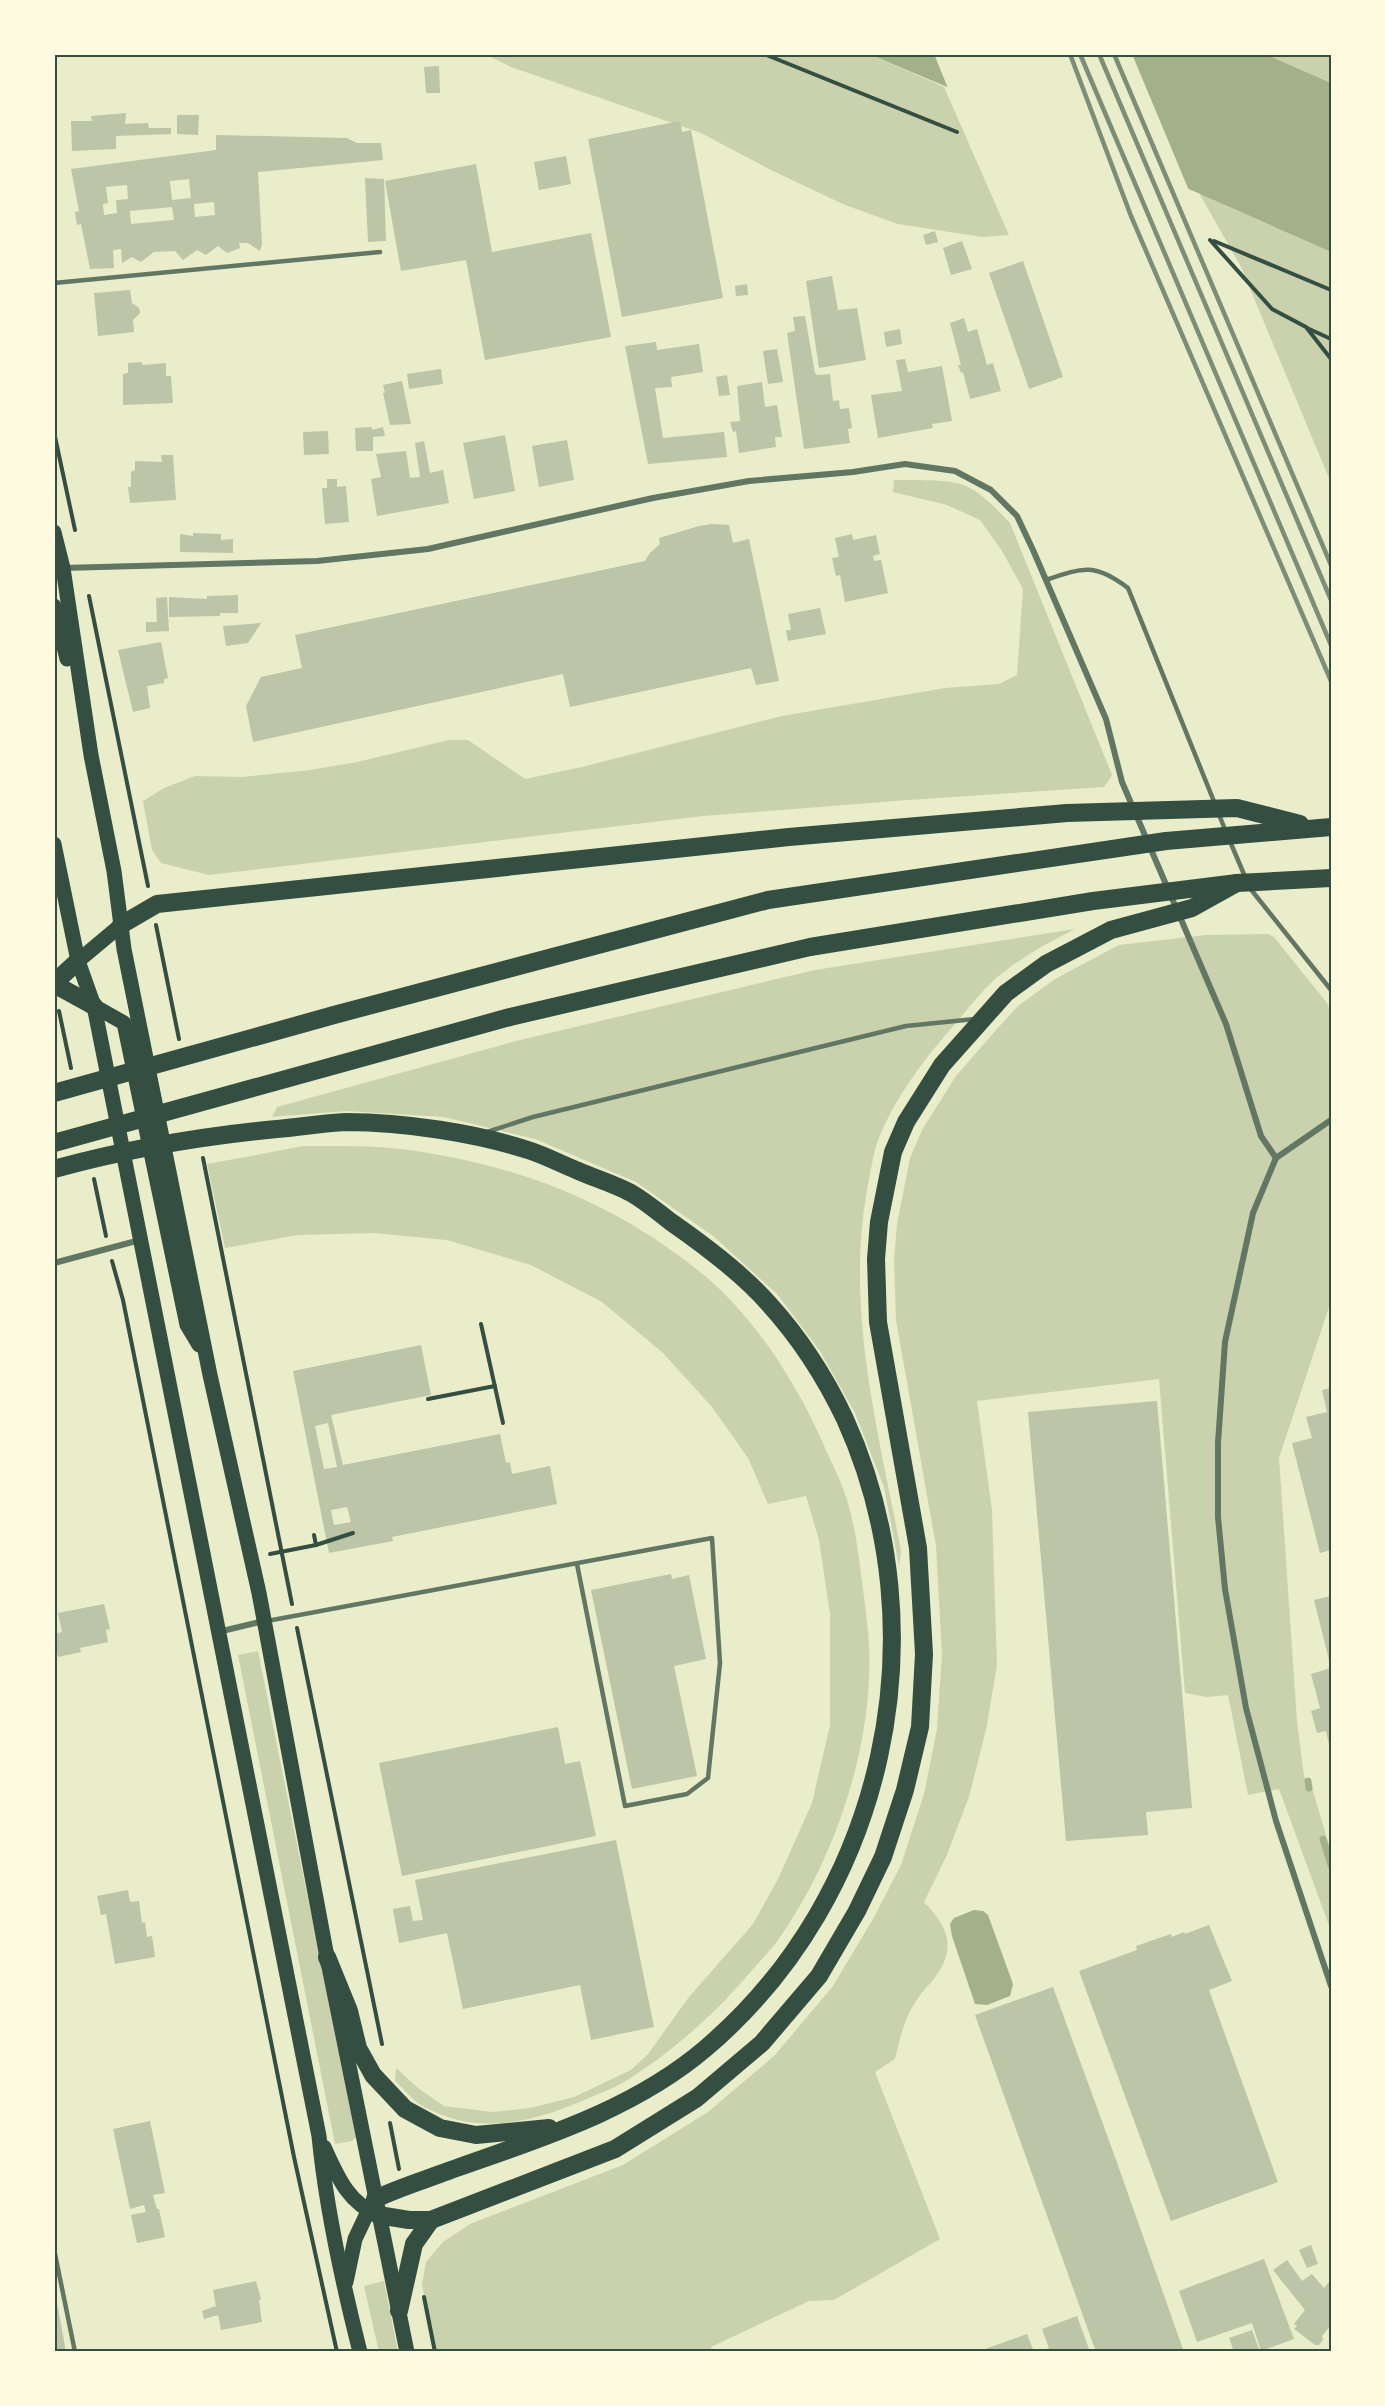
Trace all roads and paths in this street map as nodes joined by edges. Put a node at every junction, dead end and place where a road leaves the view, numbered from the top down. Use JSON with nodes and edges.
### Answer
{"nodes":[{"id":1,"x":764,"y":54,"type":"edge"},
{"id":2,"x":957,"y":132,"type":"dead end"},
{"id":3,"x":380,"y":252,"type":"dead end"},
{"id":4,"x":54,"y":283,"type":"edge"},
{"id":5,"x":1331,"y":291,"type":"edge"},
{"id":6,"x":1306,"y":327,"type":"junction"},
{"id":7,"x":1331,"y":339,"type":"edge"},
{"id":8,"x":1331,"y":359,"type":"edge"},
{"id":9,"x":54,"y":432,"type":"edge"},
{"id":10,"x":54,"y":532,"type":"edge"},
{"id":11,"x":76,"y":534,"type":"dead end"},
{"id":12,"x":57,"y":566,"type":"edge"},
{"id":13,"x":83,"y":568,"type":"junction"},
{"id":14,"x":1046,"y":580,"type":"junction"},
{"id":15,"x":54,"y":606,"type":"edge"},
{"id":16,"x":91,"y":755,"type":"junction"},
{"id":17,"x":1324,"y":827,"type":"edge"},
{"id":18,"x":54,"y":844,"type":"edge"},
{"id":19,"x":1331,"y":878,"type":"edge"},
{"id":20,"x":1237,"y":884,"type":"junction"},
{"id":21,"x":152,"y":907,"type":"junction"},
{"id":22,"x":121,"y":925,"type":"junction"},
{"id":23,"x":78,"y":961,"type":"junction"},
{"id":24,"x":54,"y":983,"type":"edge"},
{"id":25,"x":1331,"y":990,"type":"edge"},
{"id":26,"x":58,"y":1005,"type":"dead end"},
{"id":27,"x":94,"y":1006,"type":"junction"},
{"id":28,"x":983,"y":1018,"type":"junction"},
{"id":29,"x":180,"y":1044,"type":"dead end"},
{"id":30,"x":72,"y":1075,"type":"dead end"},
{"id":31,"x":54,"y":1093,"type":"edge"},
{"id":32,"x":1331,"y":1120,"type":"edge"},
{"id":33,"x":473,"y":1137,"type":"junction"},
{"id":34,"x":54,"y":1143,"type":"edge"},
{"id":35,"x":200,"y":1146,"type":"dead end"},
{"id":36,"x":1276,"y":1158,"type":"junction"},
{"id":37,"x":92,"y":1167,"type":"dead end"},
{"id":38,"x":54,"y":1169,"type":"edge"},
{"id":39,"x":141,"y":1240,"type":"junction"},
{"id":40,"x":108,"y":1248,"type":"junction"},
{"id":41,"x":54,"y":1263,"type":"edge"},
{"id":42,"x":481,"y":1324,"type":"dead end"},
{"id":43,"x":205,"y":1355,"type":"junction"},
{"id":44,"x":495,"y":1386,"type":"junction"},
{"id":45,"x":428,"y":1399,"type":"dead end"},
{"id":46,"x":502,"y":1423,"type":"dead end"},
{"id":47,"x":353,"y":1533,"type":"dead end"},
{"id":48,"x":314,"y":1535,"type":"dead end"},
{"id":49,"x":315,"y":1545,"type":"junction"},
{"id":50,"x":282,"y":1553,"type":"junction"},
{"id":51,"x":251,"y":1555,"type":"junction"},
{"id":52,"x":577,"y":1564,"type":"junction"},
{"id":53,"x":295,"y":1616,"type":"junction"},
{"id":54,"x":264,"y":1621,"type":"junction"},
{"id":55,"x":218,"y":1632,"type":"junction"},
{"id":56,"x":327,"y":1957,"type":"junction"},
{"id":57,"x":1331,"y":1986,"type":"edge"},
{"id":58,"x":383,"y":2050,"type":"dead end"},
{"id":59,"x":387,"y":2092,"type":"junction"},
{"id":60,"x":572,"y":2126,"type":"junction"},
{"id":61,"x":319,"y":2136,"type":"junction"},
{"id":62,"x":403,"y":2188,"type":"junction"},
{"id":63,"x":374,"y":2208,"type":"junction"},
{"id":64,"x":431,"y":2220,"type":"junction"},
{"id":65,"x":54,"y":2248,"type":"edge"},
{"id":66,"x":422,"y":2287,"type":"dead end"},
{"id":67,"x":344,"y":2291,"type":"junction"},
{"id":68,"x":399,"y":2311,"type":"junction"},
{"id":69,"x":75,"y":2352,"type":"edge"},
{"id":70,"x":337,"y":2352,"type":"edge"},
{"id":71,"x":360,"y":2352,"type":"edge"},
{"id":72,"x":407,"y":2352,"type":"edge"},
{"id":73,"x":435,"y":2352,"type":"edge"}],
"edges":[{"from":1,"to":2,"type":"path"},
{"from":3,"to":4,"type":"lane"},
{"from":5,"to":6,"type":"path"},
{"from":6,"to":7,"type":"path"},
{"from":6,"to":8,"type":"path"},
{"from":9,"to":11,"type":"path"},
{"from":10,"to":12,"type":"main road"},
{"from":12,"to":13,"type":"street"},
{"from":12,"to":16,"type":"main road"},
{"from":13,"to":14,"type":"street"},
{"from":13,"to":21,"type":"path"},
{"from":14,"to":25,"type":"lane"},
{"from":14,"to":36,"type":"street"},
{"from":15,"to":16,"type":"main road"},
{"from":16,"to":22,"type":"main road"},
{"from":17,"to":21,"type":"highway"},
{"from":17,"to":31,"type":"highway"},
{"from":18,"to":23,"type":"main road"},
{"from":19,"to":20,"type":"highway"},
{"from":20,"to":28,"type":"highway"},
{"from":20,"to":34,"type":"highway"},
{"from":21,"to":22,"type":"highway"},
{"from":21,"to":29,"type":"path"},
{"from":22,"to":23,"type":"main road"},
{"from":22,"to":43,"type":"main road"},
{"from":23,"to":24,"type":"highway"},
{"from":23,"to":27,"type":"main road"},
{"from":24,"to":27,"type":"highway"},
{"from":26,"to":30,"type":"path"},
{"from":27,"to":39,"type":"main road"},
{"from":27,"to":43,"type":"main road"},
{"from":28,"to":33,"type":"lane"},
{"from":28,"to":64,"type":"highway"},
{"from":32,"to":36,"type":"street"},
{"from":33,"to":38,"type":"highway"},
{"from":33,"to":60,"type":"highway"},
{"from":35,"to":50,"type":"path"},
{"from":36,"to":57,"type":"street"},
{"from":37,"to":40,"type":"path"},
{"from":39,"to":40,"type":"street"},
{"from":39,"to":55,"type":"main road"},
{"from":40,"to":41,"type":"street"},
{"from":40,"to":70,"type":"path"},
{"from":42,"to":44,"type":"path"},
{"from":43,"to":51,"type":"main road"},
{"from":44,"to":45,"type":"path"},
{"from":44,"to":46,"type":"path"},
{"from":47,"to":49,"type":"path"},
{"from":48,"to":49,"type":"path"},
{"from":49,"to":50,"type":"path"},
{"from":50,"to":51,"type":"path"},
{"from":50,"to":53,"type":"path"},
{"from":51,"to":54,"type":"main road"},
{"from":52,"to":52,"type":"lane"},
{"from":52,"to":53,"type":"lane"},
{"from":53,"to":54,"type":"lane"},
{"from":53,"to":58,"type":"path"},
{"from":54,"to":55,"type":"street"},
{"from":54,"to":56,"type":"main road"},
{"from":55,"to":61,"type":"main road"},
{"from":56,"to":59,"type":"highway"},
{"from":56,"to":63,"type":"main road"},
{"from":59,"to":60,"type":"highway"},
{"from":59,"to":62,"type":"path"},
{"from":60,"to":62,"type":"highway"},
{"from":61,"to":63,"type":"main road"},
{"from":61,"to":67,"type":"main road"},
{"from":62,"to":63,"type":"highway"},
{"from":63,"to":64,"type":"highway"},
{"from":63,"to":67,"type":"main road"},
{"from":63,"to":68,"type":"main road"},
{"from":64,"to":68,"type":"highway"},
{"from":65,"to":69,"type":"lane"},
{"from":66,"to":73,"type":"path"},
{"from":67,"to":71,"type":"main road"},
{"from":68,"to":72,"type":"main road"}]}
